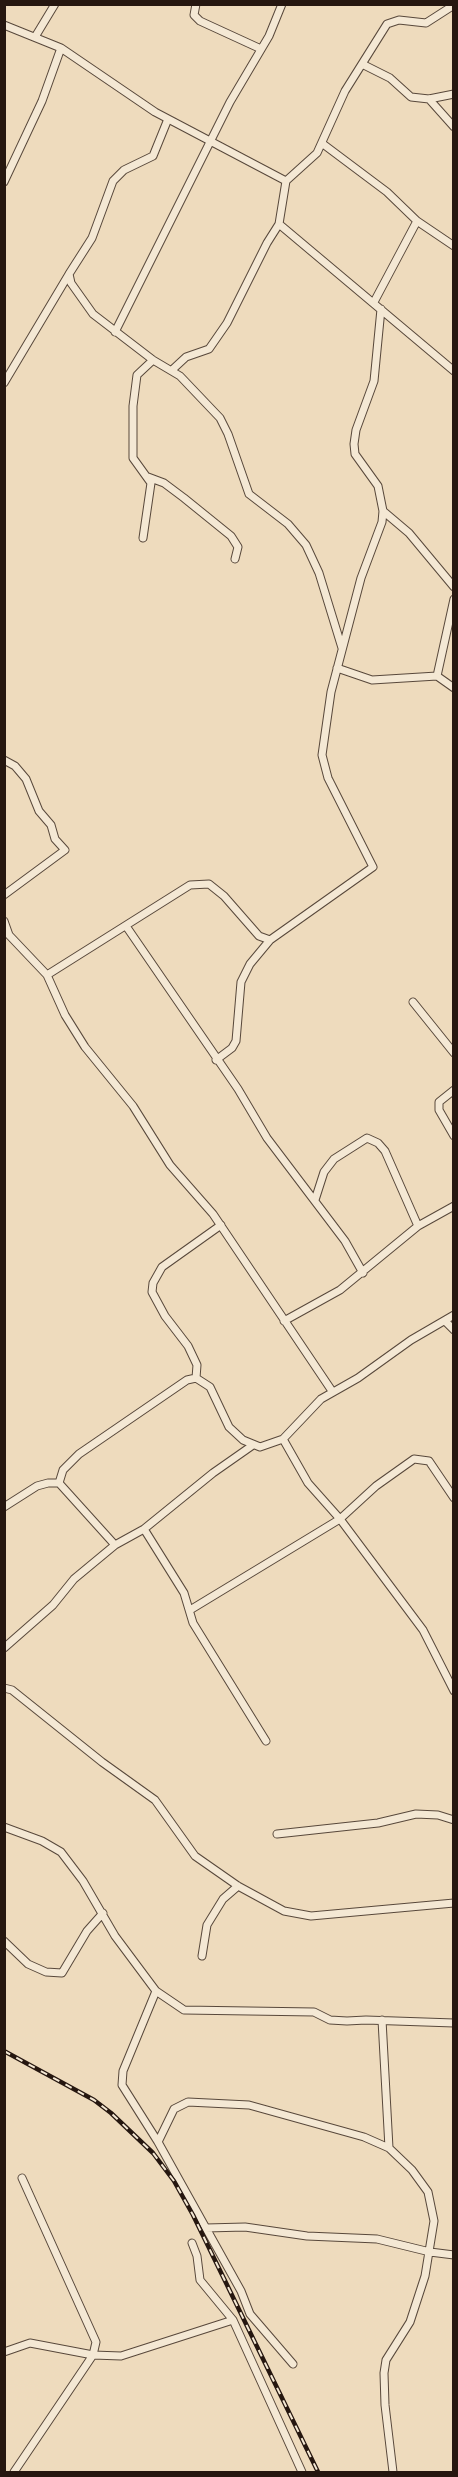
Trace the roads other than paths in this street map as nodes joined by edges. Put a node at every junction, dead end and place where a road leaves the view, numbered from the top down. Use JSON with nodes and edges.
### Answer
{"nodes":[{"id":1,"x":55,"y":4,"type":"edge"},
{"id":2,"x":196,"y":4,"type":"edge"},
{"id":3,"x":282,"y":4,"type":"edge"},
{"id":4,"x":453,"y":4,"type":"edge"},
{"id":5,"x":4,"y":26,"type":"edge"},
{"id":6,"x":35,"y":37,"type":"junction"},
{"id":7,"x":61,"y":48,"type":"junction"},
{"id":8,"x":261,"y":49,"type":"junction"},
{"id":9,"x":362,"y":64,"type":"junction"},
{"id":10,"x":453,"y":94,"type":"edge"},
{"id":11,"x":429,"y":99,"type":"junction"},
{"id":12,"x":168,"y":118,"type":"junction"},
{"id":13,"x":453,"y":127,"type":"edge"},
{"id":14,"x":212,"y":141,"type":"junction"},
{"id":15,"x":323,"y":144,"type":"junction"},
{"id":16,"x":286,"y":181,"type":"junction"},
{"id":17,"x":4,"y":182,"type":"edge"},
{"id":18,"x":417,"y":221,"type":"junction"},
{"id":19,"x":279,"y":225,"type":"junction"},
{"id":20,"x":453,"y":246,"type":"edge"},
{"id":21,"x":69,"y":274,"type":"junction"},
{"id":22,"x":374,"y":302,"type":"junction"},
{"id":23,"x":381,"y":309,"type":"junction"},
{"id":24,"x":116,"y":332,"type":"junction"},
{"id":25,"x":153,"y":360,"type":"junction"},
{"id":26,"x":172,"y":370,"type":"junction"},
{"id":27,"x":453,"y":371,"type":"edge"},
{"id":28,"x":4,"y":383,"type":"edge"},
{"id":29,"x":148,"y":477,"type":"junction"},
{"id":30,"x":383,"y":511,"type":"junction"},
{"id":31,"x":142,"y":538,"type":"dead end"},
{"id":32,"x":235,"y":559,"type":"dead end"},
{"id":33,"x":453,"y":587,"type":"edge"},
{"id":34,"x":453,"y":598,"type":"edge"},
{"id":35,"x":343,"y":649,"type":"junction"},
{"id":36,"x":337,"y":668,"type":"junction"},
{"id":37,"x":437,"y":676,"type":"junction"},
{"id":38,"x":453,"y":688,"type":"edge"},
{"id":39,"x":4,"y":760,"type":"edge"},
{"id":40,"x":4,"y":896,"type":"edge"},
{"id":41,"x":4,"y":921,"type":"edge"},
{"id":42,"x":126,"y":926,"type":"junction"},
{"id":43,"x":270,"y":940,"type":"junction"},
{"id":44,"x":47,"y":975,"type":"junction"},
{"id":45,"x":413,"y":1002,"type":"dead end"},
{"id":46,"x":453,"y":1053,"type":"edge"},
{"id":47,"x":216,"y":1060,"type":"junction"},
{"id":48,"x":453,"y":1090,"type":"edge"},
{"id":49,"x":453,"y":1136,"type":"edge"},
{"id":50,"x":315,"y":1200,"type":"junction"},
{"id":51,"x":453,"y":1206,"type":"edge"},
{"id":52,"x":220,"y":1225,"type":"junction"},
{"id":53,"x":418,"y":1226,"type":"junction"},
{"id":54,"x":363,"y":1273,"type":"junction"},
{"id":55,"x":453,"y":1315,"type":"edge"},
{"id":56,"x":284,"y":1321,"type":"junction"},
{"id":57,"x":446,"y":1322,"type":"junction"},
{"id":58,"x":453,"y":1330,"type":"edge"},
{"id":59,"x":196,"y":1378,"type":"junction"},
{"id":60,"x":332,"y":1391,"type":"junction"},
{"id":61,"x":283,"y":1439,"type":"junction"},
{"id":62,"x":253,"y":1445,"type":"junction"},
{"id":63,"x":58,"y":1483,"type":"junction"},
{"id":64,"x":453,"y":1498,"type":"edge"},
{"id":65,"x":4,"y":1507,"type":"edge"},
{"id":66,"x":340,"y":1519,"type":"junction"},
{"id":67,"x":144,"y":1529,"type":"junction"},
{"id":68,"x":115,"y":1545,"type":"junction"},
{"id":69,"x":190,"y":1610,"type":"junction"},
{"id":70,"x":4,"y":1648,"type":"edge"},
{"id":71,"x":4,"y":1688,"type":"edge"},
{"id":72,"x":453,"y":1691,"type":"edge"},
{"id":73,"x":266,"y":1741,"type":"dead end"},
{"id":74,"x":453,"y":1820,"type":"edge"},
{"id":75,"x":4,"y":1827,"type":"edge"},
{"id":76,"x":277,"y":1834,"type":"dead end"},
{"id":77,"x":237,"y":1886,"type":"junction"},
{"id":78,"x":453,"y":1903,"type":"edge"},
{"id":79,"x":103,"y":1913,"type":"junction"},
{"id":80,"x":4,"y":1941,"type":"edge"},
{"id":81,"x":202,"y":1956,"type":"dead end"},
{"id":82,"x":156,"y":1991,"type":"junction"},
{"id":83,"x":382,"y":2020,"type":"junction"},
{"id":84,"x":453,"y":2023,"type":"edge"},
{"id":85,"x":158,"y":2142,"type":"junction"},
{"id":86,"x":389,"y":2148,"type":"junction"},
{"id":87,"x":22,"y":2178,"type":"dead end"},
{"id":88,"x":206,"y":2228,"type":"junction"},
{"id":89,"x":192,"y":2243,"type":"dead end"},
{"id":90,"x":430,"y":2252,"type":"junction"},
{"id":91,"x":453,"y":2255,"type":"edge"},
{"id":92,"x":233,"y":2320,"type":"junction"},
{"id":93,"x":4,"y":2352,"type":"edge"},
{"id":94,"x":93,"y":2355,"type":"junction"},
{"id":95,"x":293,"y":2364,"type":"dead end"},
{"id":96,"x":14,"y":2472,"type":"edge"},
{"id":97,"x":302,"y":2472,"type":"edge"},
{"id":98,"x":393,"y":2472,"type":"edge"}],
"edges":[{"from":1,"to":6,"type":"street"},
{"from":2,"to":8,"type":"street"},
{"from":3,"to":8,"type":"street"},
{"from":4,"to":9,"type":"street"},
{"from":5,"to":6,"type":"street"},
{"from":6,"to":7,"type":"street"},
{"from":7,"to":12,"type":"street"},
{"from":7,"to":17,"type":"street"},
{"from":8,"to":14,"type":"street"},
{"from":9,"to":11,"type":"street"},
{"from":9,"to":15,"type":"street"},
{"from":10,"to":11,"type":"street"},
{"from":11,"to":13,"type":"street"},
{"from":12,"to":14,"type":"street"},
{"from":12,"to":21,"type":"street"},
{"from":14,"to":16,"type":"street"},
{"from":14,"to":24,"type":"street"},
{"from":15,"to":16,"type":"street"},
{"from":15,"to":18,"type":"street"},
{"from":16,"to":19,"type":"street"},
{"from":18,"to":20,"type":"street"},
{"from":18,"to":22,"type":"street"},
{"from":19,"to":22,"type":"street"},
{"from":19,"to":26,"type":"street"},
{"from":21,"to":24,"type":"street"},
{"from":21,"to":28,"type":"street"},
{"from":22,"to":23,"type":"street"},
{"from":23,"to":27,"type":"street"},
{"from":23,"to":30,"type":"street"},
{"from":24,"to":25,"type":"street"},
{"from":25,"to":26,"type":"street"},
{"from":25,"to":29,"type":"street"},
{"from":26,"to":35,"type":"street"},
{"from":29,"to":31,"type":"street"},
{"from":29,"to":32,"type":"street"},
{"from":30,"to":33,"type":"street"},
{"from":30,"to":35,"type":"street"},
{"from":34,"to":37,"type":"street"},
{"from":35,"to":36,"type":"street"},
{"from":36,"to":37,"type":"street"},
{"from":36,"to":43,"type":"street"},
{"from":37,"to":38,"type":"street"},
{"from":39,"to":40,"type":"street"},
{"from":41,"to":44,"type":"street"},
{"from":42,"to":43,"type":"street"},
{"from":42,"to":44,"type":"street"},
{"from":42,"to":47,"type":"street"},
{"from":43,"to":47,"type":"street"},
{"from":44,"to":52,"type":"street"},
{"from":45,"to":46,"type":"street"},
{"from":47,"to":50,"type":"street"},
{"from":48,"to":49,"type":"street"},
{"from":50,"to":53,"type":"street"},
{"from":50,"to":54,"type":"street"},
{"from":51,"to":53,"type":"street"},
{"from":52,"to":56,"type":"street"},
{"from":52,"to":59,"type":"street"},
{"from":53,"to":54,"type":"street"},
{"from":54,"to":56,"type":"street"},
{"from":55,"to":57,"type":"street"},
{"from":56,"to":60,"type":"street"},
{"from":57,"to":58,"type":"street"},
{"from":57,"to":60,"type":"street"},
{"from":59,"to":62,"type":"street"},
{"from":59,"to":63,"type":"street"},
{"from":60,"to":61,"type":"street"},
{"from":61,"to":62,"type":"street"},
{"from":61,"to":66,"type":"street"},
{"from":62,"to":67,"type":"street"},
{"from":63,"to":65,"type":"street"},
{"from":63,"to":68,"type":"street"},
{"from":64,"to":66,"type":"street"},
{"from":66,"to":69,"type":"street"},
{"from":66,"to":72,"type":"street"},
{"from":67,"to":68,"type":"street"},
{"from":67,"to":69,"type":"street"},
{"from":68,"to":70,"type":"street"},
{"from":69,"to":73,"type":"street"},
{"from":71,"to":77,"type":"street"},
{"from":74,"to":76,"type":"street"},
{"from":75,"to":79,"type":"street"},
{"from":77,"to":78,"type":"street"},
{"from":77,"to":81,"type":"street"},
{"from":79,"to":80,"type":"street"},
{"from":79,"to":82,"type":"street"},
{"from":82,"to":83,"type":"street"},
{"from":82,"to":85,"type":"street"},
{"from":83,"to":84,"type":"street"},
{"from":83,"to":86,"type":"street"},
{"from":85,"to":86,"type":"street"},
{"from":85,"to":88,"type":"street"},
{"from":86,"to":90,"type":"street"},
{"from":87,"to":94,"type":"street"},
{"from":88,"to":90,"type":"street"},
{"from":88,"to":95,"type":"street"},
{"from":89,"to":92,"type":"street"},
{"from":90,"to":91,"type":"street"},
{"from":90,"to":98,"type":"street"},
{"from":92,"to":94,"type":"street"},
{"from":92,"to":97,"type":"street"},
{"from":93,"to":94,"type":"street"},
{"from":94,"to":96,"type":"street"}]}
